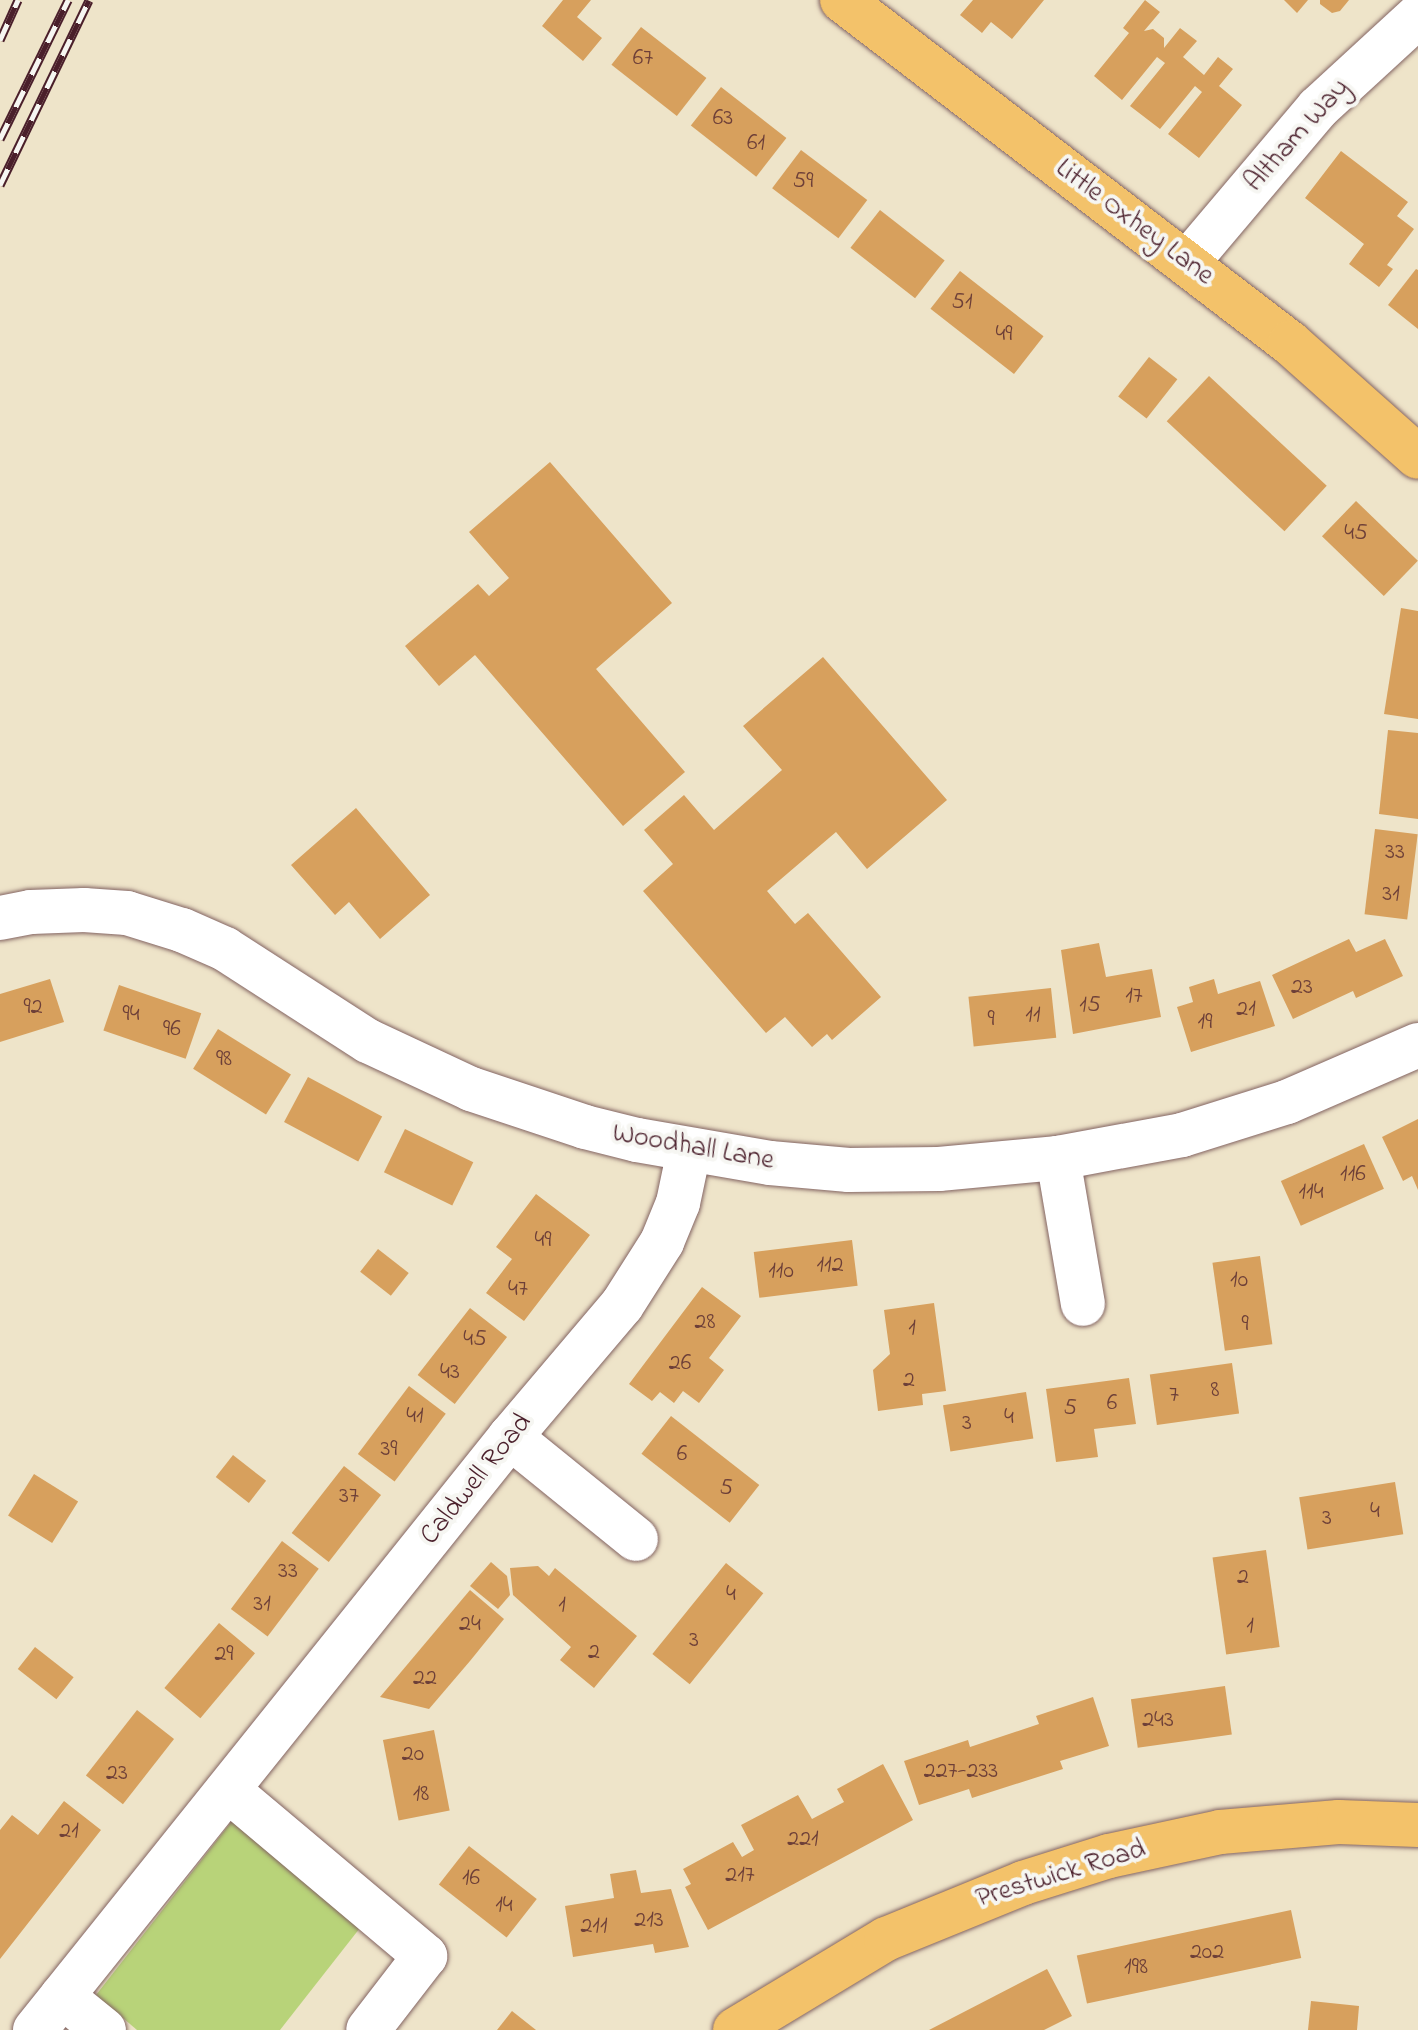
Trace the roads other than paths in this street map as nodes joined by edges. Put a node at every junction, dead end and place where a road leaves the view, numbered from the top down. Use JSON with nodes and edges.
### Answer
{"nodes":[{"id":1,"x":842,"y":0,"type":"edge"},
{"id":2,"x":1418,"y":16,"type":"edge"},
{"id":3,"x":1187,"y":263,"type":"junction"},
{"id":4,"x":1418,"y":457,"type":"edge"},
{"id":5,"x":0,"y":918,"type":"edge"},
{"id":6,"x":1418,"y":1045,"type":"edge"},
{"id":7,"x":689,"y":1151,"type":"junction"},
{"id":8,"x":1058,"y":1158,"type":"junction"},
{"id":9,"x":1083,"y":1304,"type":"dead end"},
{"id":10,"x":510,"y":1437,"type":"junction"},
{"id":11,"x":636,"y":1539,"type":"dead end"},
{"id":12,"x":228,"y":1790,"type":"junction"},
{"id":13,"x":1418,"y":1825,"type":"edge"},
{"id":14,"x":62,"y":1996,"type":"junction"},
{"id":15,"x":35,"y":2030,"type":"edge"},
{"id":16,"x":104,"y":2030,"type":"edge"},
{"id":17,"x":368,"y":2030,"type":"edge"},
{"id":18,"x":735,"y":2030,"type":"edge"}],
"edges":[{"from":1,"to":3,"type":"main road","name":"Little Oxhey Lane"},
{"from":2,"to":3,"type":"street","name":"Altham Way"},
{"from":3,"to":4,"type":"main road","name":"Little Oxhey Lane"},
{"from":5,"to":7,"type":"street","name":"Woodhall Lane"},
{"from":6,"to":8,"type":"street","name":"Woodhall Lane"},
{"from":7,"to":8,"type":"street","name":"Woodhall Lane"},
{"from":7,"to":10,"type":"street","name":"Caldwell Road"},
{"from":8,"to":9,"type":"street"},
{"from":10,"to":11,"type":"street"},
{"from":10,"to":12,"type":"street","name":"Caldwell Road"},
{"from":12,"to":14,"type":"street","name":"Caldwell Road"},
{"from":12,"to":17,"type":"street"},
{"from":13,"to":18,"type":"main road","name":"Prestwick Road"},
{"from":14,"to":15,"type":"street","name":"Caldwell Road"},
{"from":14,"to":16,"type":"street"}]}
